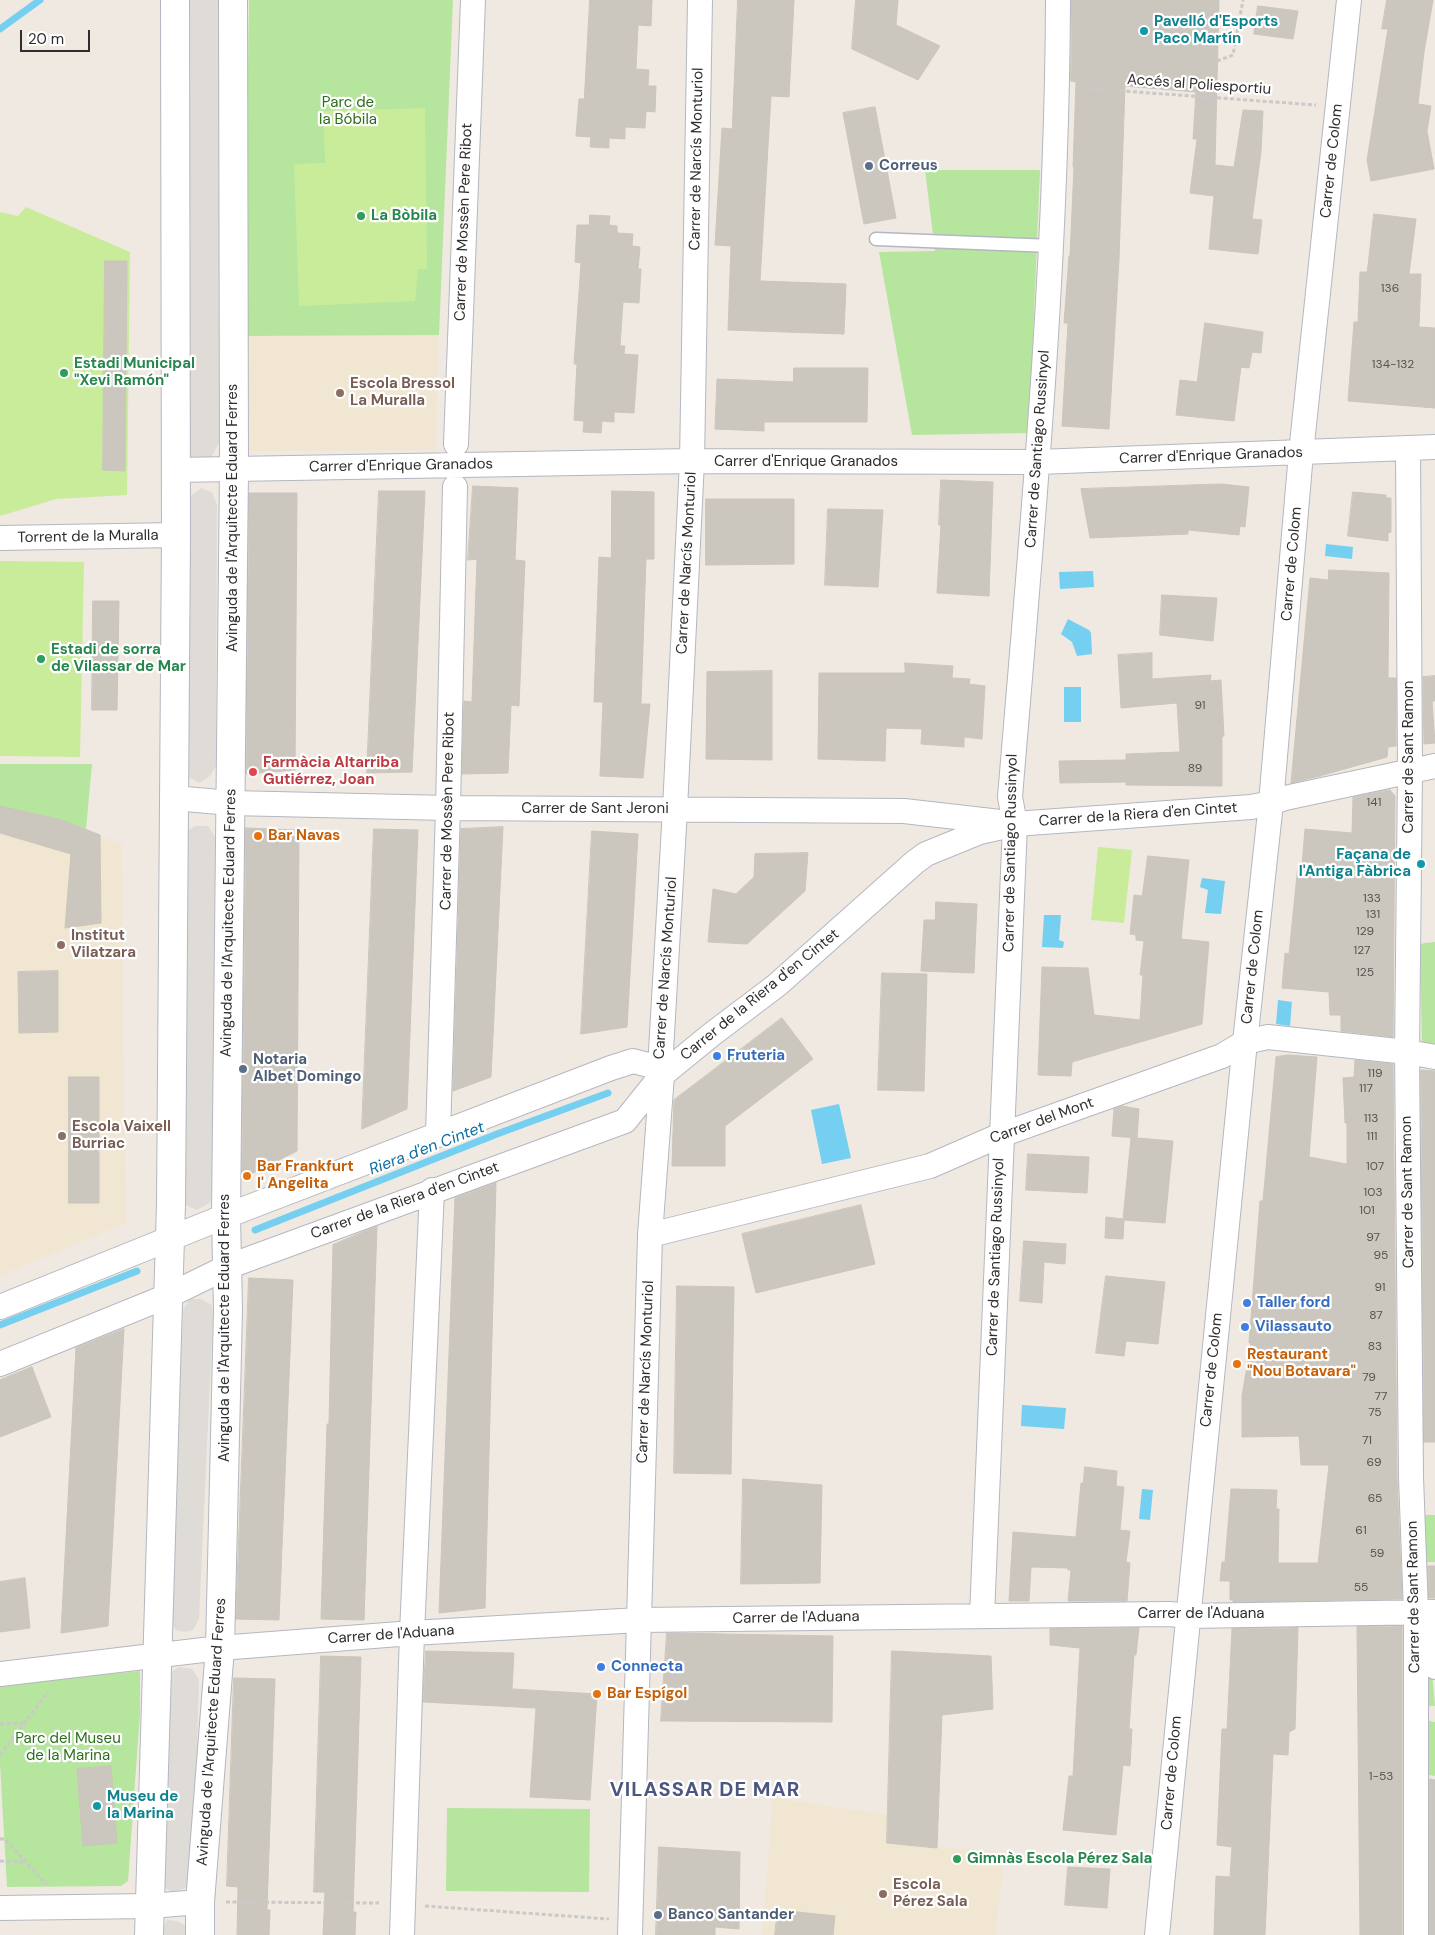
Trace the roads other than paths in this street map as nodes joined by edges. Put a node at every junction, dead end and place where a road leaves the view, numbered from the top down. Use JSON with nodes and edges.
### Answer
{"nodes":[{"id":1,"x":175,"y":0,"type":"edge"},
{"id":2,"x":233,"y":0,"type":"edge"},
{"id":3,"x":473,"y":0,"type":"edge"},
{"id":4,"x":700,"y":0,"type":"edge"},
{"id":5,"x":1058,"y":0,"type":"edge"},
{"id":6,"x":1349,"y":0,"type":"edge"},
{"id":7,"x":876,"y":239,"type":"dead end"},
{"id":8,"x":1052,"y":246,"type":"junction"},
{"id":9,"x":456,"y":444,"type":"dead end"},
{"id":10,"x":1435,"y":447,"type":"edge"},
{"id":11,"x":1408,"y":448,"type":"junction"},
{"id":12,"x":1301,"y":453,"type":"junction"},
{"id":13,"x":692,"y":461,"type":"junction"},
{"id":14,"x":1038,"y":462,"type":"junction"},
{"id":15,"x":234,"y":469,"type":"junction"},
{"id":16,"x":176,"y":470,"type":"junction"},
{"id":17,"x":455,"y":486,"type":"dead end"},
{"id":18,"x":176,"y":535,"type":"junction"},
{"id":19,"x":0,"y":538,"type":"edge"},
{"id":20,"x":1435,"y":766,"type":"edge"},
{"id":21,"x":1410,"y":771,"type":"junction"},
{"id":22,"x":174,"y":798,"type":"junction"},
{"id":23,"x":231,"y":803,"type":"junction"},
{"id":24,"x":1271,"y":803,"type":"junction"},
{"id":25,"x":448,"y":808,"type":"junction"},
{"id":26,"x":676,"y":809,"type":"junction"},
{"id":27,"x":1014,"y":824,"type":"junction"},
{"id":28,"x":1244,"y":1042,"type":"junction"},
{"id":29,"x":1407,"y":1052,"type":"junction"},
{"id":30,"x":1435,"y":1057,"type":"edge"},
{"id":31,"x":661,"y":1072,"type":"junction"},
{"id":32,"x":438,"y":1135,"type":"junction"},
{"id":33,"x":1001,"y":1135,"type":"junction"},
{"id":34,"x":432,"y":1190,"type":"junction"},
{"id":35,"x":226,"y":1216,"type":"junction"},
{"id":36,"x":650,"y":1236,"type":"junction"},
{"id":37,"x":161,"y":1242,"type":"junction"},
{"id":38,"x":227,"y":1267,"type":"junction"},
{"id":39,"x":170,"y":1295,"type":"junction"},
{"id":40,"x":0,"y":1307,"type":"edge"},
{"id":41,"x":0,"y":1364,"type":"edge"},
{"id":42,"x":1425,"y":1612,"type":"edge"},
{"id":43,"x":982,"y":1616,"type":"junction"},
{"id":44,"x":1188,"y":1616,"type":"junction"},
{"id":45,"x":639,"y":1620,"type":"junction"},
{"id":46,"x":412,"y":1633,"type":"junction"},
{"id":47,"x":220,"y":1648,"type":"junction"},
{"id":48,"x":157,"y":1654,"type":"junction"},
{"id":49,"x":1435,"y":1667,"type":"edge"},
{"id":50,"x":0,"y":1674,"type":"edge"},
{"id":51,"x":200,"y":1902,"type":"junction"},
{"id":52,"x":150,"y":1906,"type":"junction"},
{"id":53,"x":0,"y":1908,"type":"edge"},
{"id":54,"x":630,"y":1927,"type":"edge"},
{"id":55,"x":149,"y":1935,"type":"edge"},
{"id":56,"x":200,"y":1935,"type":"edge"},
{"id":57,"x":402,"y":1935,"type":"edge"},
{"id":58,"x":1157,"y":1935,"type":"edge"},
{"id":59,"x":1416,"y":1935,"type":"edge"}],
"edges":[{"from":1,"to":16,"type":"street"},
{"from":2,"to":15,"type":"street","name":"Avinguda de l'Arquitecte Eduard Ferres"},
{"from":3,"to":9,"type":"street","name":"Carrer de Mossèn Pere Ribot"},
{"from":4,"to":13,"type":"street","name":"Carrer de Narcís Monturiol"},
{"from":5,"to":8,"type":"street","name":"Carrer de Santiago Russinyol"},
{"from":6,"to":12,"type":"street","name":"Carrer de Colom"},
{"from":7,"to":8,"type":"lane"},
{"from":8,"to":14,"type":"street","name":"Carrer de Santiago Russinyol"},
{"from":10,"to":11,"type":"street","name":"Carrer d'Enrique Granados"},
{"from":11,"to":12,"type":"street","name":"Carrer d'Enrique Granados"},
{"from":11,"to":21,"type":"street","name":"Carrer de Sant Ramon"},
{"from":12,"to":14,"type":"street","name":"Carrer d'Enrique Granados"},
{"from":12,"to":24,"type":"street","name":"Carrer de Colom"},
{"from":13,"to":14,"type":"street","name":"Carrer d'Enrique Granados"},
{"from":13,"to":15,"type":"street","name":"Carrer d'Enrique Granados"},
{"from":13,"to":26,"type":"street","name":"Carrer de Narcís Monturiol"},
{"from":14,"to":27,"type":"street","name":"Carrer de Santiago Russinyol"},
{"from":15,"to":16,"type":"street","name":"Carrer d'Enrique Granados"},
{"from":15,"to":23,"type":"street","name":"Avinguda de l'Arquitecte Eduard Ferres"},
{"from":16,"to":18,"type":"street"},
{"from":17,"to":25,"type":"street","name":"Carrer de Mossèn Pere Ribot"},
{"from":18,"to":19,"type":"street","name":"Torrent de la Muralla"},
{"from":18,"to":22,"type":"street"},
{"from":20,"to":21,"type":"street","name":"Carrer de la Riera d'en Cintet"},
{"from":21,"to":24,"type":"street","name":"Carrer de la Riera d'en Cintet"},
{"from":21,"to":29,"type":"street","name":"Carrer de Sant Ramon"},
{"from":22,"to":23,"type":"street","name":"Carrer de Sant Jeroni"},
{"from":22,"to":37,"type":"street"},
{"from":23,"to":25,"type":"street","name":"Carrer de Sant Jeroni"},
{"from":23,"to":35,"type":"street","name":"Avinguda de l'Arquitecte Eduard Ferres"},
{"from":24,"to":27,"type":"street","name":"Carrer de la Riera d'en Cintet"},
{"from":24,"to":28,"type":"street","name":"Carrer de Colom"},
{"from":25,"to":26,"type":"street","name":"Carrer de Sant Jeroni"},
{"from":25,"to":32,"type":"street","name":"Carrer de Mossèn Pere Ribot"},
{"from":26,"to":27,"type":"street","name":"Carrer de Sant Jeroni"},
{"from":26,"to":31,"type":"street","name":"Carrer de Narcís Monturiol"},
{"from":27,"to":31,"type":"street","name":"Carrer de la Riera d'en Cintet"},
{"from":27,"to":33,"type":"street","name":"Carrer de Santiago Russinyol"},
{"from":28,"to":29,"type":"street","name":"Carrer del Mont"},
{"from":28,"to":33,"type":"street","name":"Carrer del Mont"},
{"from":28,"to":44,"type":"street","name":"Carrer de Colom"},
{"from":29,"to":30,"type":"street","name":"Carrer del Mont"},
{"from":29,"to":42,"type":"street","name":"Carrer de Sant Ramon"},
{"from":31,"to":32,"type":"street"},
{"from":31,"to":34,"type":"street","name":"Carrer de la Riera d'en Cintet"},
{"from":31,"to":36,"type":"street","name":"Carrer de Narcís Monturiol"},
{"from":32,"to":35,"type":"street"},
{"from":33,"to":36,"type":"street","name":"Carrer del Mont"},
{"from":33,"to":43,"type":"street","name":"Carrer de Santiago Russinyol"},
{"from":34,"to":38,"type":"street","name":"Carrer de la Riera d'en Cintet"},
{"from":34,"to":46,"type":"street"},
{"from":35,"to":37,"type":"street"},
{"from":35,"to":38,"type":"street","name":"Avinguda de l'Arquitecte Eduard Ferres"},
{"from":36,"to":45,"type":"street","name":"Carrer de Narcís Monturiol"},
{"from":37,"to":39,"type":"street"},
{"from":37,"to":40,"type":"street"},
{"from":38,"to":39,"type":"street","name":"Carrer de la Riera d'en Cintet"},
{"from":38,"to":47,"type":"street","name":"Avinguda de l'Arquitecte Eduard Ferres"},
{"from":39,"to":41,"type":"street","name":"Carrer de la Riera d'en Cintet"},
{"from":39,"to":48,"type":"street"},
{"from":42,"to":44,"type":"street","name":"Carrer de l'Aduana"},
{"from":42,"to":49,"type":"street"},
{"from":42,"to":59,"type":"street","name":"Carrer de Sant Ramon"},
{"from":43,"to":44,"type":"street","name":"Carrer de l'Aduana"},
{"from":43,"to":45,"type":"street","name":"Carrer de l'Aduana"},
{"from":44,"to":58,"type":"street","name":"Carrer de Colom"},
{"from":45,"to":46,"type":"street","name":"Carrer de l'Aduana"},
{"from":45,"to":54,"type":"street","name":"Carrer de Narcís Monturiol"},
{"from":46,"to":47,"type":"street","name":"Carrer de l'Aduana"},
{"from":46,"to":57,"type":"street"},
{"from":47,"to":48,"type":"street","name":"Carrer de l'Aduana"},
{"from":47,"to":51,"type":"street","name":"Avinguda de l'Arquitecte Eduard Ferres"},
{"from":48,"to":50,"type":"street","name":"Carrer de l'Aduana"},
{"from":48,"to":52,"type":"street"},
{"from":51,"to":52,"type":"street"},
{"from":51,"to":56,"type":"street","name":"Avinguda de l'Arquitecte Eduard Ferres"},
{"from":52,"to":53,"type":"street"},
{"from":52,"to":55,"type":"street"}]}
